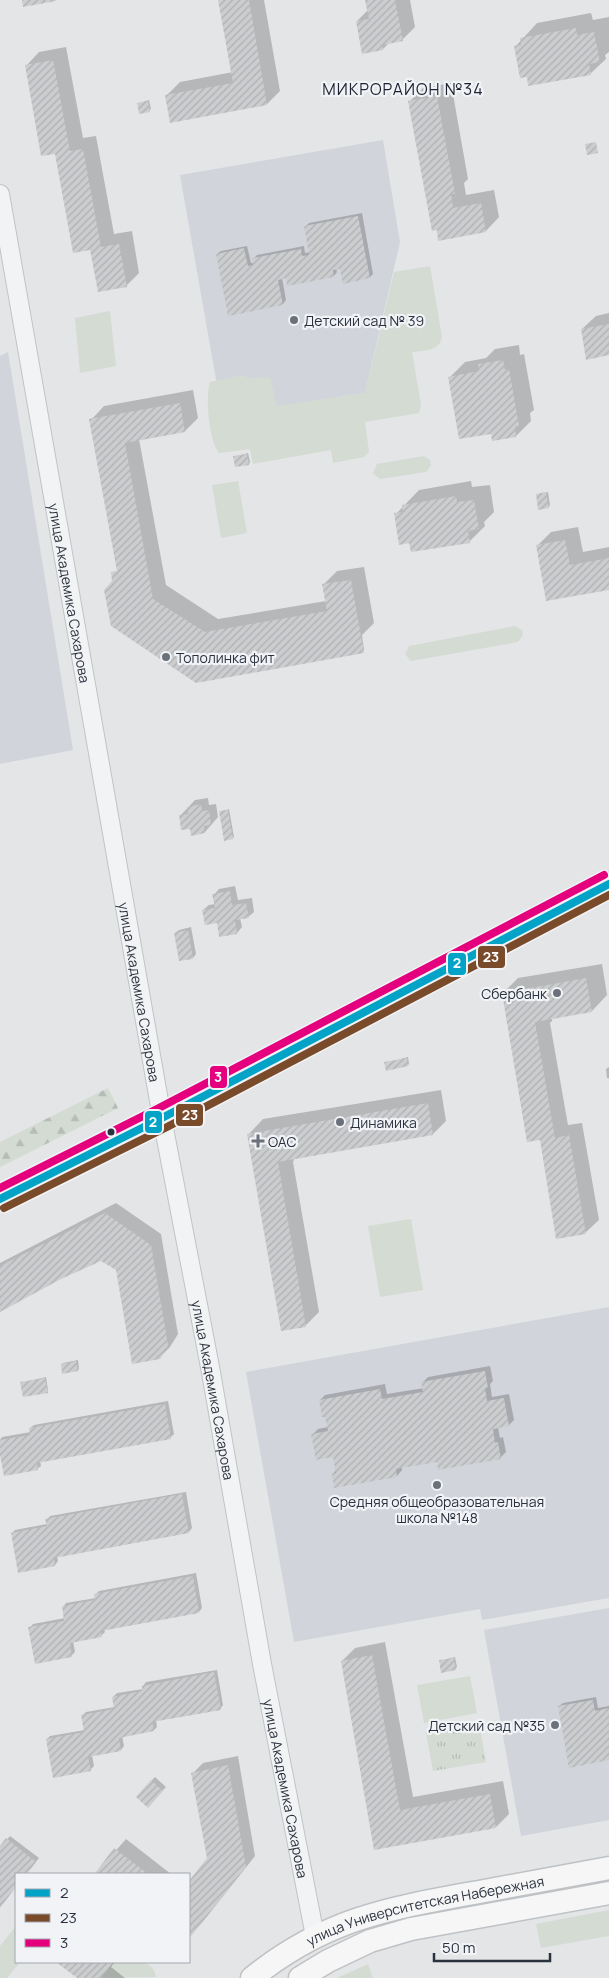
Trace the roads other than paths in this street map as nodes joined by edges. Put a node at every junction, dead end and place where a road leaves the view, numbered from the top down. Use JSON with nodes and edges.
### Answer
{"nodes":[{"id":1,"x":0,"y":194,"type":"edge"},
{"id":2,"x":609,"y":884,"type":"edge"},
{"id":3,"x":162,"y":1118,"type":"junction"},
{"id":4,"x":0,"y":1199,"type":"edge"},
{"id":5,"x":609,"y":1868,"type":"edge"},
{"id":6,"x":609,"y":1892,"type":"edge"},
{"id":7,"x":315,"y":1936,"type":"junction"},
{"id":8,"x":328,"y":1961,"type":"junction"},
{"id":9,"x":252,"y":1978,"type":"edge"},
{"id":10,"x":300,"y":1978,"type":"edge"}],
"edges":[{"from":1,"to":3,"type":"street","name":"улица Академика Сахарова"},
{"from":2,"to":3,"type":"main road"},
{"from":3,"to":4,"type":"main road"},
{"from":3,"to":7,"type":"street","name":"улица Академика Сахарова"},
{"from":5,"to":7,"type":"main road","name":"улица Университетская Набережная"},
{"from":6,"to":8,"type":"main road","name":"улица Университетская Набережная"},
{"from":7,"to":8,"type":"main road"},
{"from":7,"to":9,"type":"main road","name":"улица Университетская Набережная"},
{"from":8,"to":10,"type":"main road","name":"улица Университетская Набережная"}]}
